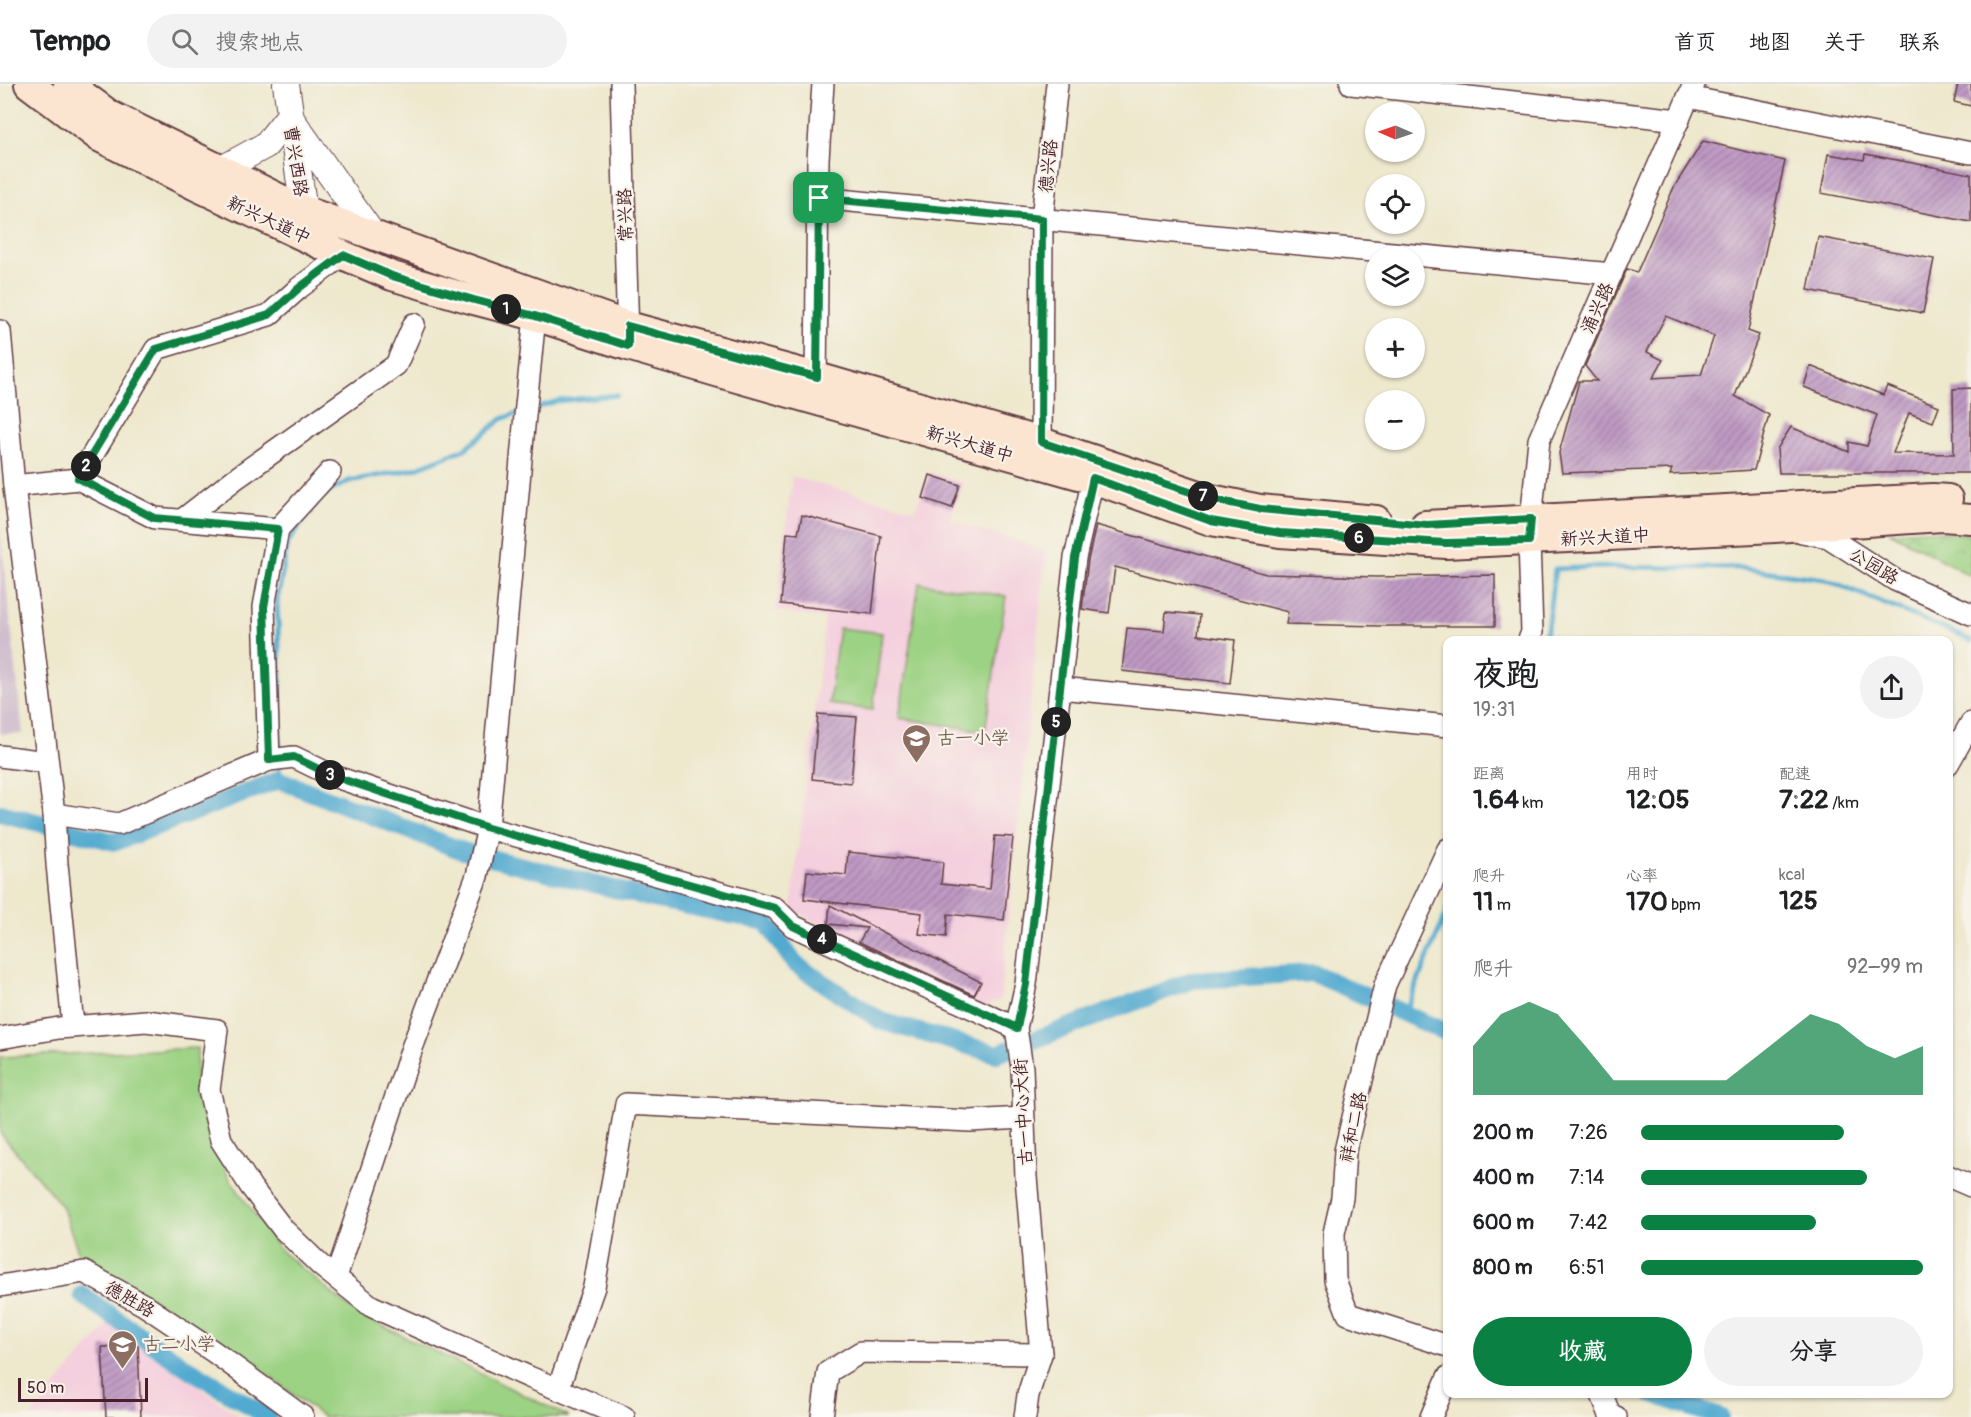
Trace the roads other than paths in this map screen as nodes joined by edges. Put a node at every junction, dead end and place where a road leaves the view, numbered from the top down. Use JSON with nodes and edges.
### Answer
{"nodes":[{"id":1,"x":28,"y":84,"type":"edge"},
{"id":2,"x":68,"y":84,"type":"edge"},
{"id":3,"x":286,"y":84,"type":"edge"},
{"id":4,"x":621,"y":84,"type":"edge"},
{"id":5,"x":823,"y":84,"type":"edge"},
{"id":6,"x":1057,"y":84,"type":"edge"},
{"id":7,"x":1351,"y":84,"type":"edge"},
{"id":8,"x":1691,"y":91,"type":"edge"},
{"id":9,"x":289,"y":116,"type":"junction"},
{"id":10,"x":1679,"y":120,"type":"junction"},
{"id":11,"x":1971,"y":153,"type":"edge"},
{"id":12,"x":222,"y":170,"type":"junction"},
{"id":13,"x":819,"y":198,"type":"junction"},
{"id":14,"x":303,"y":210,"type":"junction"},
{"id":15,"x":1042,"y":219,"type":"junction"},
{"id":16,"x":373,"y":235,"type":"junction"},
{"id":17,"x":308,"y":238,"type":"junction"},
{"id":18,"x":343,"y":255,"type":"junction"},
{"id":19,"x":1612,"y":274,"type":"junction"},
{"id":20,"x":535,"y":316,"type":"junction"},
{"id":21,"x":414,"y":324,"type":"dead end"},
{"id":22,"x":0,"y":332,"type":"edge"},
{"id":23,"x":628,"y":336,"type":"junction"},
{"id":24,"x":816,"y":389,"type":"junction"},
{"id":25,"x":1041,"y":453,"type":"junction"},
{"id":26,"x":330,"y":472,"type":"dead end"},
{"id":27,"x":78,"y":478,"type":"junction"},
{"id":28,"x":1093,"y":478,"type":"junction"},
{"id":29,"x":14,"y":486,"type":"junction"},
{"id":30,"x":1971,"y":500,"type":"edge"},
{"id":31,"x":1971,"y":519,"type":"edge"},
{"id":32,"x":182,"y":520,"type":"junction"},
{"id":33,"x":1775,"y":528,"type":"junction"},
{"id":34,"x":278,"y":529,"type":"junction"},
{"id":35,"x":1530,"y":530,"type":"junction"},
{"id":36,"x":1971,"y":614,"type":"edge"},
{"id":37,"x":1530,"y":636,"type":"edge"},
{"id":38,"x":1060,"y":688,"type":"junction"},
{"id":39,"x":1971,"y":723,"type":"edge"},
{"id":40,"x":1443,"y":726,"type":"edge"},
{"id":41,"x":1953,"y":755,"type":"edge"},
{"id":42,"x":0,"y":756,"type":"edge"},
{"id":43,"x":269,"y":760,"type":"junction"},
{"id":44,"x":46,"y":762,"type":"junction"},
{"id":45,"x":54,"y":814,"type":"junction"},
{"id":46,"x":488,"y":828,"type":"junction"},
{"id":47,"x":1443,"y":860,"type":"edge"},
{"id":48,"x":73,"y":1026,"type":"junction"},
{"id":49,"x":1017,"y":1028,"type":"junction"},
{"id":50,"x":0,"y":1038,"type":"edge"},
{"id":51,"x":1023,"y":1118,"type":"junction"},
{"id":52,"x":1953,"y":1178,"type":"edge"},
{"id":53,"x":1971,"y":1186,"type":"edge"},
{"id":54,"x":336,"y":1277,"type":"junction"},
{"id":55,"x":0,"y":1286,"type":"edge"},
{"id":56,"x":1443,"y":1344,"type":"edge"},
{"id":57,"x":1041,"y":1354,"type":"junction"},
{"id":58,"x":558,"y":1389,"type":"junction"},
{"id":59,"x":1443,"y":1389,"type":"edge"},
{"id":60,"x":1599,"y":1398,"type":"edge"},
{"id":61,"x":1602,"y":1398,"type":"edge"},
{"id":62,"x":303,"y":1417,"type":"edge"},
{"id":63,"x":624,"y":1417,"type":"edge"},
{"id":64,"x":822,"y":1417,"type":"edge"},
{"id":65,"x":1025,"y":1417,"type":"edge"},
{"id":66,"x":1431,"y":1417,"type":"edge"},
{"id":67,"x":1594,"y":1417,"type":"edge"},
{"id":68,"x":1616,"y":1417,"type":"edge"}],
"edges":[{"from":1,"to":17,"type":"main road","name":"新兴大道中"},
{"from":2,"to":12,"type":"main road","name":"新兴大道中"},
{"from":3,"to":9,"type":"street","name":"曹兴西路"},
{"from":4,"to":23,"type":"street","name":"常兴路"},
{"from":5,"to":13,"type":"street"},
{"from":6,"to":15,"type":"street","name":"德兴路"},
{"from":7,"to":10,"type":"street"},
{"from":8,"to":10,"type":"street","name":"涌兴路"},
{"from":8,"to":11,"type":"street"},
{"from":9,"to":12,"type":"street"},
{"from":9,"to":14,"type":"street","name":"曹兴西路"},
{"from":9,"to":16,"type":"street"},
{"from":10,"to":19,"type":"street","name":"涌兴路"},
{"from":12,"to":14,"type":"main road","name":"新兴大道中"},
{"from":13,"to":15,"type":"street"},
{"from":13,"to":24,"type":"street"},
{"from":14,"to":16,"type":"main road","name":"新兴大道中"},
{"from":14,"to":17,"type":"street","name":"曹兴西路"},
{"from":15,"to":19,"type":"street"},
{"from":15,"to":25,"type":"street","name":"德兴路"},
{"from":16,"to":23,"type":"main road","name":"新兴大道中"},
{"from":17,"to":18,"type":"main road","name":"新兴大道中"},
{"from":18,"to":20,"type":"main road","name":"新兴大道中"},
{"from":18,"to":27,"type":"street"},
{"from":19,"to":35,"type":"street","name":"涌兴路"},
{"from":20,"to":23,"type":"main road","name":"新兴大道中"},
{"from":20,"to":46,"type":"street"},
{"from":21,"to":32,"type":"street"},
{"from":22,"to":29,"type":"street"},
{"from":23,"to":24,"type":"main road","name":"新兴大道中"},
{"from":24,"to":25,"type":"main road","name":"新兴大道中"},
{"from":25,"to":28,"type":"main road","name":"新兴大道中"},
{"from":25,"to":35,"type":"main road","name":"新兴大道中"},
{"from":26,"to":34,"type":"street"},
{"from":27,"to":29,"type":"street"},
{"from":27,"to":32,"type":"street"},
{"from":28,"to":35,"type":"main road","name":"新兴大道中"},
{"from":28,"to":38,"type":"street","name":"古一中心大街"},
{"from":29,"to":44,"type":"street"},
{"from":30,"to":35,"type":"main road","name":"新兴大道中"},
{"from":31,"to":33,"type":"main road","name":"新兴大道中"},
{"from":32,"to":34,"type":"street"},
{"from":33,"to":35,"type":"main road","name":"新兴大道中"},
{"from":33,"to":36,"type":"street","name":"公园路"},
{"from":34,"to":43,"type":"street"},
{"from":35,"to":37,"type":"street"},
{"from":38,"to":40,"type":"street"},
{"from":38,"to":49,"type":"street","name":"古一中心大街"},
{"from":39,"to":41,"type":"street"},
{"from":42,"to":44,"type":"street"},
{"from":43,"to":45,"type":"street"},
{"from":43,"to":46,"type":"street"},
{"from":44,"to":45,"type":"street"},
{"from":45,"to":48,"type":"street"},
{"from":46,"to":49,"type":"street"},
{"from":46,"to":54,"type":"street"},
{"from":47,"to":56,"type":"street","name":"祥和二路"},
{"from":48,"to":50,"type":"street"},
{"from":48,"to":54,"type":"street"},
{"from":49,"to":51,"type":"street","name":"古一中心大街"},
{"from":51,"to":57,"type":"street","name":"古一中心大街"},
{"from":51,"to":58,"type":"street"},
{"from":52,"to":53,"type":"street"},
{"from":54,"to":58,"type":"street"},
{"from":55,"to":62,"type":"street","name":"德胜路"},
{"from":57,"to":64,"type":"street"},
{"from":57,"to":65,"type":"street"},
{"from":58,"to":63,"type":"street"},
{"from":59,"to":66,"type":"street"},
{"from":60,"to":67,"type":"street"},
{"from":61,"to":68,"type":"street"}]}
